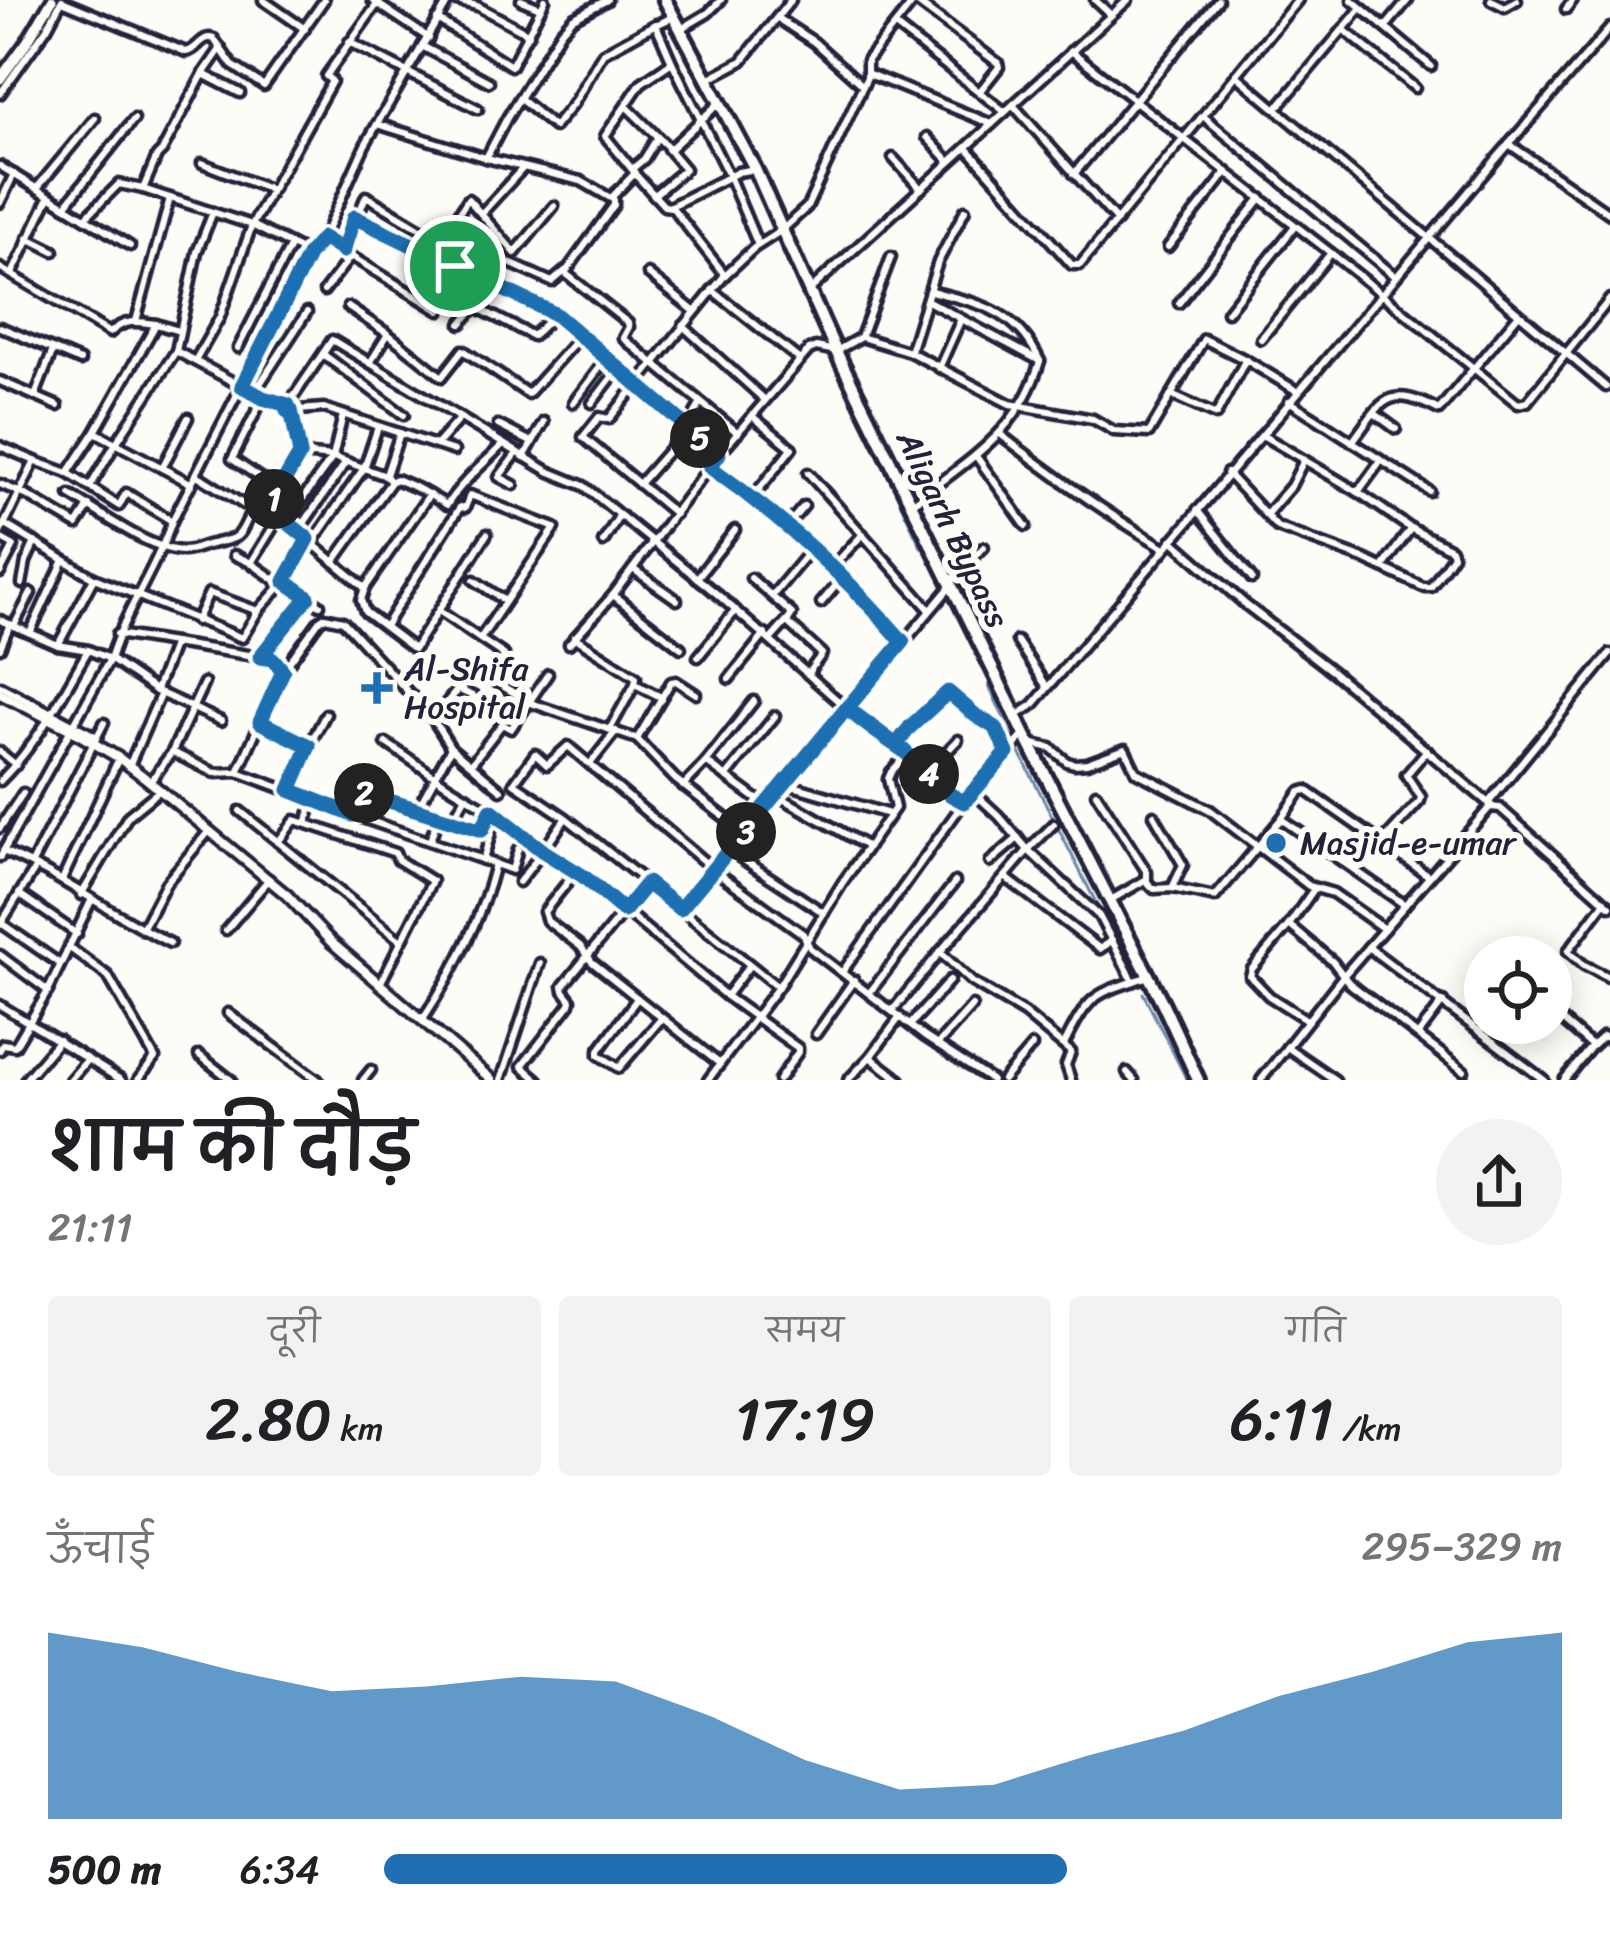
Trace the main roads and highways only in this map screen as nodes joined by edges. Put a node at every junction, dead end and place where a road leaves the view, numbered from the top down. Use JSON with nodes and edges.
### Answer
{"nodes":[{"id":1,"x":52,"y":0,"type":"edge"},
{"id":2,"x":665,"y":0,"type":"edge"},
{"id":3,"x":0,"y":80,"type":"edge"},
{"id":4,"x":1198,"y":1080,"type":"edge"}],
"edges":[{"from":1,"to":3,"type":"main road"},
{"from":2,"to":4,"type":"highway","name":"Aligarh Bypass"}]}
